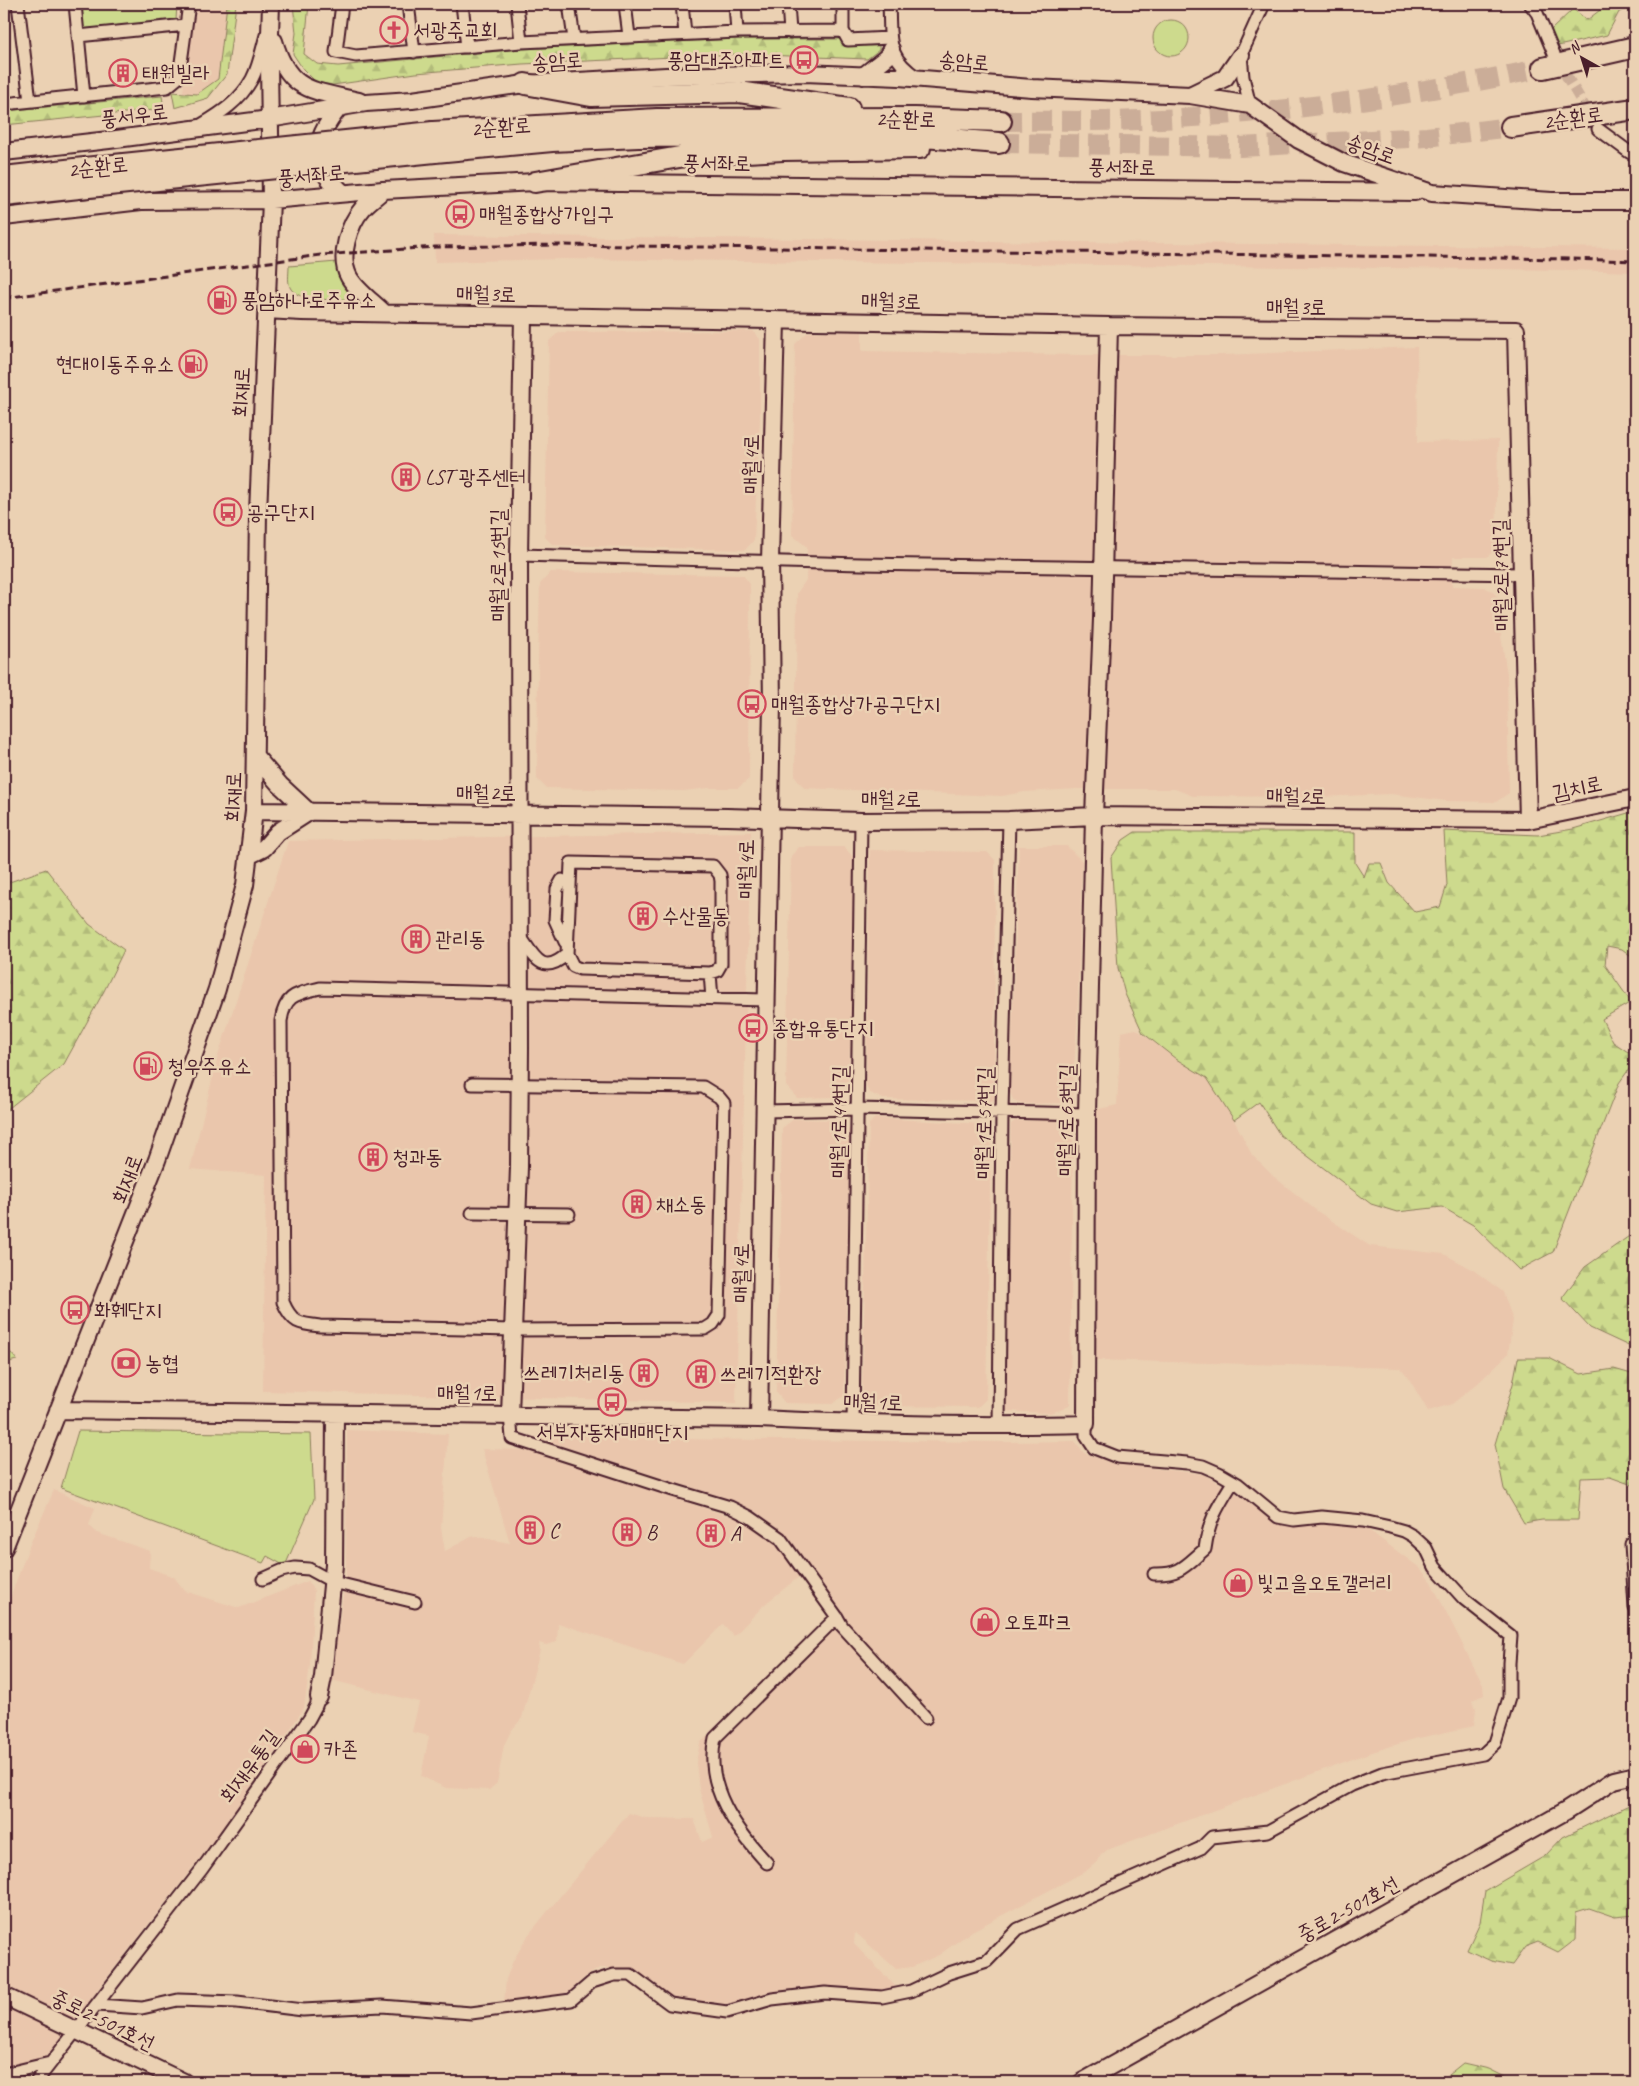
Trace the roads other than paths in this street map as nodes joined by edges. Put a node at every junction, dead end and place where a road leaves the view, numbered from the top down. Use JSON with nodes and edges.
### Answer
{"nodes":[{"id":1,"x":18,"y":4,"type":"edge"},
{"id":2,"x":75,"y":4,"type":"edge"},
{"id":3,"x":188,"y":4,"type":"edge"},
{"id":4,"x":271,"y":4,"type":"edge"},
{"id":5,"x":342,"y":4,"type":"edge"},
{"id":6,"x":408,"y":4,"type":"edge"},
{"id":7,"x":462,"y":4,"type":"edge"},
{"id":8,"x":517,"y":4,"type":"edge"},
{"id":9,"x":569,"y":4,"type":"edge"},
{"id":10,"x":625,"y":4,"type":"edge"},
{"id":11,"x":682,"y":4,"type":"edge"},
{"id":12,"x":735,"y":4,"type":"edge"},
{"id":13,"x":788,"y":4,"type":"edge"},
{"id":14,"x":843,"y":4,"type":"edge"},
{"id":15,"x":889,"y":4,"type":"edge"},
{"id":16,"x":1264,"y":4,"type":"edge"},
{"id":17,"x":1530,"y":4,"type":"edge"},
{"id":18,"x":269,"y":24,"type":"junction"},
{"id":19,"x":186,"y":25,"type":"junction"},
{"id":20,"x":842,"y":31,"type":"junction"},
{"id":21,"x":738,"y":32,"type":"junction"},
{"id":22,"x":790,"y":32,"type":"junction"},
{"id":23,"x":685,"y":34,"type":"junction"},
{"id":24,"x":78,"y":36,"type":"junction"},
{"id":25,"x":629,"y":36,"type":"junction"},
{"id":26,"x":574,"y":40,"type":"junction"},
{"id":27,"x":521,"y":42,"type":"junction"},
{"id":28,"x":891,"y":43,"type":"junction"},
{"id":29,"x":467,"y":47,"type":"junction"},
{"id":30,"x":1635,"y":47,"type":"edge"},
{"id":31,"x":414,"y":52,"type":"junction"},
{"id":32,"x":1242,"y":54,"type":"junction"},
{"id":33,"x":1548,"y":61,"type":"joint"},
{"id":34,"x":862,"y":76,"type":"junction"},
{"id":35,"x":919,"y":79,"type":"junction"},
{"id":36,"x":526,"y":84,"type":"junction"},
{"id":37,"x":1190,"y":95,"type":"junction"},
{"id":38,"x":84,"y":96,"type":"junction"},
{"id":39,"x":30,"y":101,"type":"junction"},
{"id":40,"x":366,"y":103,"type":"junction"},
{"id":41,"x":4,"y":104,"type":"edge"},
{"id":42,"x":1250,"y":105,"type":"junction"},
{"id":43,"x":339,"y":108,"type":"junction"},
{"id":44,"x":1635,"y":109,"type":"edge"},
{"id":45,"x":915,"y":118,"type":"junction"},
{"id":46,"x":269,"y":119,"type":"junction"},
{"id":47,"x":1001,"y":120,"type":"tunnel mouth"},
{"id":48,"x":1511,"y":127,"type":"tunnel mouth"},
{"id":49,"x":194,"y":129,"type":"junction"},
{"id":50,"x":1598,"y":129,"type":"tunnel mouth"},
{"id":51,"x":4,"y":152,"type":"edge"},
{"id":52,"x":1635,"y":155,"type":"edge"},
{"id":53,"x":4,"y":176,"type":"edge"},
{"id":54,"x":77,"y":178,"type":"junction"},
{"id":55,"x":535,"y":182,"type":"junction"},
{"id":56,"x":383,"y":190,"type":"junction"},
{"id":57,"x":1432,"y":192,"type":"junction"},
{"id":58,"x":343,"y":193,"type":"junction"},
{"id":59,"x":4,"y":196,"type":"edge"},
{"id":60,"x":271,"y":200,"type":"junction"},
{"id":61,"x":1635,"y":202,"type":"edge"},
{"id":62,"x":4,"y":217,"type":"edge"},
{"id":63,"x":266,"y":310,"type":"junction"},
{"id":64,"x":384,"y":313,"type":"junction"},
{"id":65,"x":523,"y":316,"type":"junction"},
{"id":66,"x":776,"y":320,"type":"junction"},
{"id":67,"x":1108,"y":326,"type":"junction"},
{"id":68,"x":1516,"y":330,"type":"joint"},
{"id":69,"x":519,"y":554,"type":"junction"},
{"id":70,"x":770,"y":561,"type":"junction"},
{"id":71,"x":1103,"y":566,"type":"junction"},
{"id":72,"x":1522,"y":574,"type":"junction"},
{"id":73,"x":255,"y":756,"type":"junction"},
{"id":74,"x":1635,"y":798,"type":"edge"},
{"id":75,"x":254,"y":811,"type":"junction"},
{"id":76,"x":309,"y":812,"type":"junction"},
{"id":77,"x":519,"y":814,"type":"junction"},
{"id":78,"x":1094,"y":816,"type":"junction"},
{"id":79,"x":768,"y":819,"type":"junction"},
{"id":80,"x":1009,"y":820,"type":"junction"},
{"id":81,"x":1528,"y":820,"type":"junction"},
{"id":82,"x":862,"y":821,"type":"junction"},
{"id":83,"x":250,"y":855,"type":"junction"},
{"id":84,"x":562,"y":880,"type":"dead end"},
{"id":85,"x":520,"y":936,"type":"junction"},
{"id":86,"x":567,"y":949,"type":"junction"},
{"id":87,"x":710,"y":974,"type":"junction"},
{"id":88,"x":521,"y":995,"type":"junction"},
{"id":89,"x":712,"y":999,"type":"junction"},
{"id":90,"x":766,"y":1000,"type":"junction"},
{"id":91,"x":472,"y":1084,"type":"dead end"},
{"id":92,"x":520,"y":1084,"type":"junction"},
{"id":93,"x":858,"y":1109,"type":"junction"},
{"id":94,"x":765,"y":1111,"type":"junction"},
{"id":95,"x":1002,"y":1112,"type":"junction"},
{"id":96,"x":1087,"y":1114,"type":"junction"},
{"id":97,"x":472,"y":1212,"type":"dead end"},
{"id":98,"x":517,"y":1213,"type":"junction"},
{"id":99,"x":569,"y":1214,"type":"dead end"},
{"id":100,"x":514,"y":1330,"type":"junction"},
{"id":101,"x":58,"y":1410,"type":"junction"},
{"id":102,"x":335,"y":1414,"type":"junction"},
{"id":103,"x":510,"y":1415,"type":"junction"},
{"id":104,"x":759,"y":1418,"type":"junction"},
{"id":105,"x":853,"y":1424,"type":"junction"},
{"id":106,"x":1086,"y":1424,"type":"junction"},
{"id":107,"x":999,"y":1426,"type":"junction"},
{"id":108,"x":1234,"y":1482,"type":"junction"},
{"id":109,"x":1631,"y":1544,"type":"dead end"},
{"id":110,"x":4,"y":1548,"type":"edge"},
{"id":111,"x":1154,"y":1574,"type":"dead end"},
{"id":112,"x":263,"y":1579,"type":"dead end"},
{"id":113,"x":1634,"y":1579,"type":"edge"},
{"id":114,"x":333,"y":1582,"type":"junction"},
{"id":115,"x":415,"y":1602,"type":"dead end"},
{"id":116,"x":1635,"y":1607,"type":"edge"},
{"id":117,"x":837,"y":1617,"type":"junction"},
{"id":118,"x":319,"y":1698,"type":"joint"},
{"id":119,"x":926,"y":1718,"type":"dead end"},
{"id":120,"x":1635,"y":1764,"type":"edge"},
{"id":121,"x":1635,"y":1775,"type":"edge"},
{"id":122,"x":1614,"y":1780,"type":"junction"},
{"id":123,"x":767,"y":1863,"type":"dead end"},
{"id":124,"x":4,"y":1996,"type":"edge"},
{"id":125,"x":96,"y":2005,"type":"junction"},
{"id":126,"x":76,"y":2031,"type":"junction"},
{"id":127,"x":50,"y":2063,"type":"junction"},
{"id":128,"x":4,"y":2074,"type":"edge"},
{"id":129,"x":36,"y":2082,"type":"edge"},
{"id":130,"x":184,"y":2082,"type":"edge"},
{"id":131,"x":1082,"y":2082,"type":"edge"}],
"edges":[{"from":1,"to":39,"type":"street"},
{"from":2,"to":24,"type":"street"},
{"from":3,"to":19,"type":"street"},
{"from":4,"to":18,"type":"street","name":"회재로"},
{"from":5,"to":31,"type":"street"},
{"from":6,"to":31,"type":"street"},
{"from":7,"to":29,"type":"street"},
{"from":8,"to":27,"type":"street"},
{"from":9,"to":26,"type":"street"},
{"from":10,"to":25,"type":"street"},
{"from":11,"to":23,"type":"street"},
{"from":12,"to":21,"type":"street"},
{"from":13,"to":22,"type":"street"},
{"from":14,"to":20,"type":"street"},
{"from":15,"to":28,"type":"street"},
{"from":16,"to":32,"type":"street"},
{"from":17,"to":33,"type":"street"},
{"from":18,"to":40,"type":"street"},
{"from":18,"to":46,"type":"street","name":"회재로"},
{"from":18,"to":49,"type":"street"},
{"from":19,"to":24,"type":"street"},
{"from":19,"to":38,"type":"street"},
{"from":20,"to":22,"type":"street"},
{"from":20,"to":28,"type":"street"},
{"from":21,"to":22,"type":"street"},
{"from":21,"to":23,"type":"street"},
{"from":23,"to":25,"type":"street"},
{"from":24,"to":38,"type":"street"},
{"from":25,"to":26,"type":"street"},
{"from":26,"to":27,"type":"street"},
{"from":27,"to":29,"type":"street"},
{"from":28,"to":34,"type":"street"},
{"from":28,"to":35,"type":"street"},
{"from":29,"to":31,"type":"street"},
{"from":30,"to":33,"type":"highway"},
{"from":32,"to":37,"type":"street"},
{"from":32,"to":42,"type":"street"},
{"from":34,"to":35,"type":"street","name":"송암로"},
{"from":34,"to":36,"type":"street","name":"송암로"},
{"from":35,"to":37,"type":"street","name":"송암로"},
{"from":36,"to":40,"type":"street","name":"송암로"},
{"from":36,"to":45,"type":"highway"},
{"from":37,"to":42,"type":"street","name":"송암로"},
{"from":38,"to":39,"type":"street"},
{"from":39,"to":41,"type":"street"},
{"from":40,"to":43,"type":"street","name":"송암로"},
{"from":42,"to":57,"type":"street","name":"송암로"},
{"from":43,"to":46,"type":"street","name":"송암로"},
{"from":43,"to":58,"type":"street"},
{"from":44,"to":48,"type":"highway","name":"2순환로"},
{"from":45,"to":47,"type":"highway","name":"2순환로"},
{"from":45,"to":54,"type":"highway","name":"2순환로","bridge":true},
{"from":46,"to":49,"type":"street","name":"풍서우로"},
{"from":46,"to":60,"type":"street","name":"회재로"},
{"from":49,"to":51,"type":"street","name":"풍서우로"},
{"from":50,"to":52,"type":"street"},
{"from":53,"to":54,"type":"highway","name":"2순환로"},
{"from":54,"to":55,"type":"highway","name":"2순환로","bridge":true},
{"from":54,"to":59,"type":"highway","name":"2순환로"},
{"from":55,"to":56,"type":"street","name":"풍서좌로"},
{"from":55,"to":57,"type":"street","name":"풍서좌로"},
{"from":56,"to":58,"type":"street","name":"풍서좌로"},
{"from":56,"to":64,"type":"street"},
{"from":57,"to":61,"type":"street","name":"송암로"},
{"from":58,"to":60,"type":"street","name":"풍서좌로"},
{"from":60,"to":62,"type":"street","name":"풍서좌로"},
{"from":60,"to":63,"type":"street","name":"회재로"},
{"from":63,"to":64,"type":"street","name":"매월3로"},
{"from":63,"to":73,"type":"street","name":"회재로"},
{"from":64,"to":65,"type":"street","name":"매월3로"},
{"from":65,"to":66,"type":"street","name":"매월3로"},
{"from":65,"to":69,"type":"street","name":"매월2로15번길"},
{"from":66,"to":67,"type":"street","name":"매월3로"},
{"from":66,"to":70,"type":"street","name":"매월4로"},
{"from":67,"to":68,"type":"street","name":"매월3로"},
{"from":67,"to":71,"type":"street","name":"매월1로63번길"},
{"from":68,"to":72,"type":"street","name":"매월2로79번길"},
{"from":69,"to":70,"type":"street"},
{"from":69,"to":77,"type":"street","name":"매월2로15번길"},
{"from":70,"to":71,"type":"street"},
{"from":70,"to":79,"type":"street","name":"매월4로"},
{"from":71,"to":72,"type":"street"},
{"from":71,"to":78,"type":"street","name":"매월1로63번길"},
{"from":72,"to":81,"type":"street","name":"매월2로79번길"},
{"from":73,"to":75,"type":"street","name":"회재로"},
{"from":73,"to":76,"type":"street"},
{"from":74,"to":81,"type":"street","name":"김치로"},
{"from":75,"to":76,"type":"street","name":"매월2로"},
{"from":75,"to":83,"type":"street","name":"회재로"},
{"from":76,"to":77,"type":"street","name":"매월2로"},
{"from":76,"to":83,"type":"street"},
{"from":77,"to":79,"type":"street","name":"매월2로"},
{"from":77,"to":85,"type":"street","name":"매월2로15번길"},
{"from":78,"to":80,"type":"street","name":"매월2로"},
{"from":78,"to":81,"type":"street","name":"매월2로"},
{"from":78,"to":96,"type":"street","name":"매월1로63번길"},
{"from":79,"to":82,"type":"street","name":"매월2로"},
{"from":79,"to":90,"type":"street","name":"매월4로"},
{"from":80,"to":82,"type":"street","name":"매월2로"},
{"from":80,"to":95,"type":"street","name":"매월1로57번길"},
{"from":82,"to":93,"type":"street","name":"매월1로49번길"},
{"from":83,"to":101,"type":"street","name":"회재로"},
{"from":84,"to":86,"type":"street"},
{"from":85,"to":86,"type":"street"},
{"from":85,"to":88,"type":"street","name":"매월2로15번길"},
{"from":86,"to":87,"type":"street"},
{"from":86,"to":87,"type":"street"},
{"from":87,"to":89,"type":"street"},
{"from":88,"to":89,"type":"street"},
{"from":88,"to":92,"type":"street","name":"매월2로15번길"},
{"from":88,"to":100,"type":"street"},
{"from":89,"to":90,"type":"street"},
{"from":90,"to":94,"type":"street","name":"매월4로"},
{"from":91,"to":92,"type":"street"},
{"from":92,"to":98,"type":"street","name":"매월2로15번길"},
{"from":92,"to":100,"type":"street"},
{"from":93,"to":94,"type":"street"},
{"from":93,"to":95,"type":"street"},
{"from":93,"to":105,"type":"street","name":"매월1로49번길"},
{"from":94,"to":104,"type":"street","name":"매월4로"},
{"from":95,"to":96,"type":"street"},
{"from":95,"to":107,"type":"street","name":"매월1로57번길"},
{"from":96,"to":106,"type":"street","name":"매월1로63번길"},
{"from":97,"to":98,"type":"street"},
{"from":98,"to":99,"type":"street"},
{"from":98,"to":100,"type":"street","name":"매월2로15번길"},
{"from":100,"to":103,"type":"street","name":"매월2로15번길"},
{"from":101,"to":102,"type":"street","name":"매월1로"},
{"from":101,"to":110,"type":"street","name":"회재로"},
{"from":102,"to":103,"type":"street","name":"매월1로"},
{"from":102,"to":114,"type":"street","name":"회재유통길"},
{"from":103,"to":104,"type":"street","name":"매월1로"},
{"from":103,"to":117,"type":"street"},
{"from":104,"to":105,"type":"street","name":"매월1로"},
{"from":105,"to":107,"type":"street","name":"매월1로"},
{"from":106,"to":107,"type":"street","name":"매월1로"},
{"from":106,"to":108,"type":"street"},
{"from":108,"to":111,"type":"street"},
{"from":108,"to":125,"type":"street"},
{"from":109,"to":113,"type":"street"},
{"from":112,"to":114,"type":"street"},
{"from":113,"to":116,"type":"street"},
{"from":114,"to":115,"type":"street"},
{"from":114,"to":118,"type":"street","name":"회재유통길"},
{"from":117,"to":119,"type":"street"},
{"from":117,"to":123,"type":"street"},
{"from":118,"to":125,"type":"street","name":"회재유통길"},
{"from":120,"to":122,"type":"street"},
{"from":121,"to":122,"type":"street","name":"중로2-501호선"},
{"from":122,"to":131,"type":"street","name":"중로2-501호선"},
{"from":124,"to":126,"type":"street","name":"중로2-501호선"},
{"from":125,"to":126,"type":"street","name":"회재유통길"},
{"from":126,"to":127,"type":"street","name":"회재유통길"},
{"from":126,"to":130,"type":"street","name":"중로2-501호선"},
{"from":127,"to":128,"type":"street"},
{"from":127,"to":129,"type":"street","name":"회재유통길"}]}
